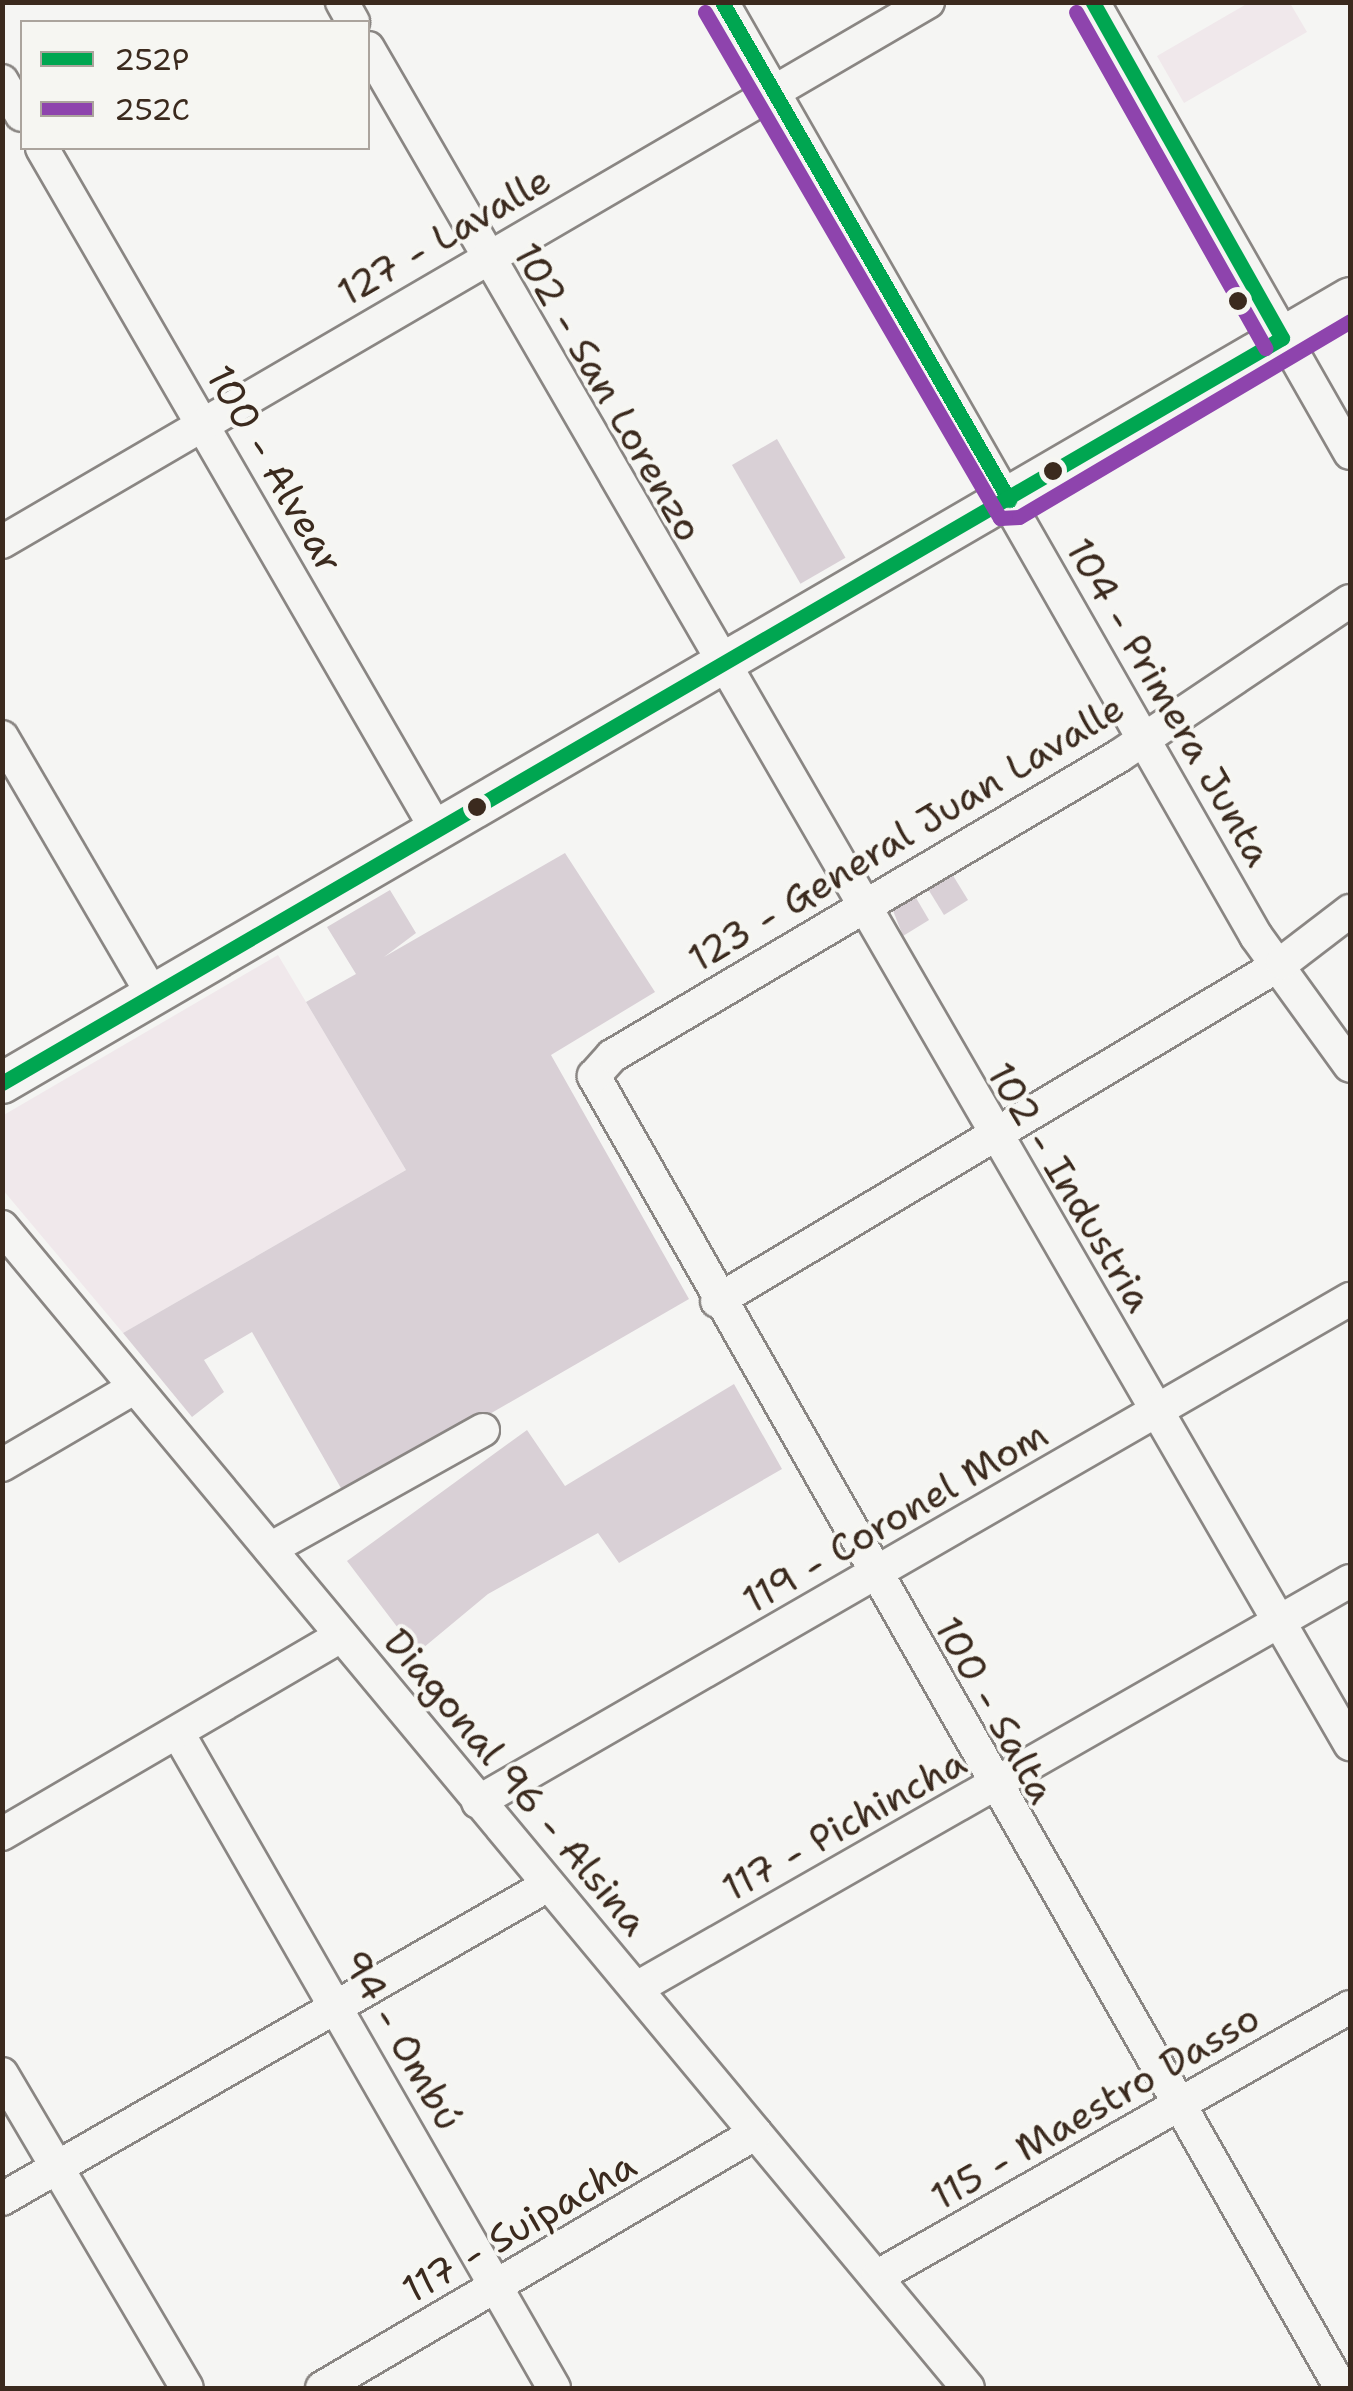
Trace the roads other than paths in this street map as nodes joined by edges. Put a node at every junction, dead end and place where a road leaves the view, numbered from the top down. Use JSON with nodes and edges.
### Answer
{"nodes":[{"id":1,"x":722,"y":2,"type":"edge"},
{"id":2,"x":928,"y":2,"type":"edge"},
{"id":3,"x":1093,"y":2,"type":"edge"},
{"id":4,"x":370,"y":52,"type":"edge"},
{"id":5,"x":2,"y":81,"type":"edge"},
{"id":6,"x":774,"y":92,"type":"junction"},
{"id":7,"x":20,"y":112,"type":"edge"},
{"id":8,"x":43,"y":150,"type":"edge"},
{"id":9,"x":486,"y":258,"type":"junction"},
{"id":10,"x":1350,"y":298,"type":"edge"},
{"id":11,"x":1282,"y":338,"type":"junction"},
{"id":12,"x":204,"y":424,"type":"junction"},
{"id":13,"x":1350,"y":453,"type":"edge"},
{"id":14,"x":1009,"y":500,"type":"junction"},
{"id":15,"x":2,"y":542,"type":"edge"},
{"id":16,"x":1350,"y":601,"type":"edge"},
{"id":17,"x":721,"y":670,"type":"junction"},
{"id":18,"x":2,"y":737,"type":"edge"},
{"id":19,"x":1144,"y":740,"type":"junction"},
{"id":20,"x":438,"y":832,"type":"junction"},
{"id":21,"x":858,"y":903,"type":"junction"},
{"id":22,"x":1350,"y":911,"type":"edge"},
{"id":23,"x":1282,"y":963,"type":"junction"},
{"id":24,"x":154,"y":997,"type":"junction"},
{"id":25,"x":599,"y":1065,"type":"joint"},
{"id":26,"x":1350,"y":1066,"type":"edge"},
{"id":27,"x":2,"y":1083,"type":"edge"},
{"id":28,"x":994,"y":1136,"type":"junction"},
{"id":29,"x":2,"y":1227,"type":"edge"},
{"id":30,"x":1350,"y":1299,"type":"edge"},
{"id":31,"x":717,"y":1301,"type":"junction"},
{"id":32,"x":134,"y":1388,"type":"junction"},
{"id":33,"x":1158,"y":1413,"type":"junction"},
{"id":34,"x":484,"y":1430,"type":"dead end"},
{"id":35,"x":2,"y":1465,"type":"edge"},
{"id":36,"x":270,"y":1549,"type":"junction"},
{"id":37,"x":874,"y":1576,"type":"junction"},
{"id":38,"x":1350,"y":1580,"type":"edge"},
{"id":39,"x":1281,"y":1622,"type":"junction"},
{"id":40,"x":341,"y":1636,"type":"junction"},
{"id":41,"x":178,"y":1733,"type":"junction"},
{"id":42,"x":1350,"y":1744,"type":"edge"},
{"id":43,"x":992,"y":1787,"type":"junction"},
{"id":44,"x":478,"y":1802,"type":"junction"},
{"id":45,"x":2,"y":1834,"type":"edge"},
{"id":46,"x":548,"y":1885,"type":"junction"},
{"id":47,"x":637,"y":1988,"type":"junction"},
{"id":48,"x":1350,"y":2007,"type":"edge"},
{"id":49,"x":338,"y":2008,"type":"junction"},
{"id":50,"x":2,"y":2074,"type":"edge"},
{"id":51,"x":1175,"y":2108,"type":"junction"},
{"id":52,"x":756,"y":2134,"type":"junction"},
{"id":53,"x":57,"y":2168,"type":"junction"},
{"id":54,"x":2,"y":2199,"type":"edge"},
{"id":55,"x":878,"y":2276,"type":"junction"},
{"id":56,"x":495,"y":2287,"type":"junction"},
{"id":57,"x":957,"y":2385,"type":"edge"},
{"id":58,"x":187,"y":2388,"type":"edge"},
{"id":59,"x":322,"y":2388,"type":"edge"},
{"id":60,"x":554,"y":2388,"type":"edge"},
{"id":61,"x":1341,"y":2388,"type":"edge"}],
"edges":[{"from":1,"to":6,"type":"street","name":"104 - Primera Junta"},
{"from":2,"to":6,"type":"street","name":"127 - Lavalle"},
{"from":3,"to":11,"type":"street"},
{"from":4,"to":9,"type":"street","name":"102 - San Lorenzo"},
{"from":5,"to":7,"type":"street"},
{"from":6,"to":9,"type":"street","name":"127 - Lavalle"},
{"from":6,"to":14,"type":"street","name":"104 - Primera Junta"},
{"from":8,"to":12,"type":"street","name":"100 - Alvear"},
{"from":9,"to":12,"type":"street","name":"127 - Lavalle"},
{"from":9,"to":17,"type":"street","name":"102 - San Lorenzo"},
{"from":10,"to":11,"type":"main road"},
{"from":11,"to":13,"type":"street"},
{"from":11,"to":14,"type":"main road"},
{"from":12,"to":15,"type":"street","name":"127 - Lavalle"},
{"from":12,"to":20,"type":"street","name":"100 - Alvear"},
{"from":14,"to":17,"type":"main road"},
{"from":14,"to":19,"type":"street","name":"104 - Primera Junta"},
{"from":16,"to":19,"type":"street","name":"123 - General Juan Lavalle"},
{"from":17,"to":20,"type":"main road"},
{"from":17,"to":21,"type":"street","name":"102 - Industria"},
{"from":18,"to":24,"type":"street"},
{"from":19,"to":21,"type":"street","name":"123 - General Juan Lavalle"},
{"from":19,"to":23,"type":"street","name":"104 - Primera Junta"},
{"from":20,"to":24,"type":"main road"},
{"from":21,"to":25,"type":"street","name":"123 - General Juan Lavalle"},
{"from":21,"to":28,"type":"street","name":"102 - Industria"},
{"from":22,"to":23,"type":"street"},
{"from":23,"to":26,"type":"street","name":"104 - Primera Junta"},
{"from":23,"to":28,"type":"street"},
{"from":24,"to":27,"type":"main road"},
{"from":25,"to":31,"type":"street","name":"100 - Salta"},
{"from":28,"to":31,"type":"street"},
{"from":28,"to":33,"type":"street","name":"102 - Industria"},
{"from":29,"to":32,"type":"street","name":"Diagonal 96 - Alsina"},
{"from":30,"to":33,"type":"street","name":"119 - Coronel Mom"},
{"from":31,"to":37,"type":"street","name":"100 - Salta"},
{"from":32,"to":35,"type":"street"},
{"from":32,"to":36,"type":"street","name":"Diagonal 96 - Alsina"},
{"from":33,"to":37,"type":"street","name":"119 - Coronel Mom"},
{"from":33,"to":39,"type":"street","name":"102 - Industria"},
{"from":34,"to":36,"type":"street"},
{"from":36,"to":40,"type":"street","name":"Diagonal 96 - Alsina"},
{"from":37,"to":43,"type":"street","name":"100 - Salta"},
{"from":37,"to":44,"type":"street","name":"119 - Coronel Mom"},
{"from":38,"to":39,"type":"street","name":"117 - Pichincha"},
{"from":39,"to":42,"type":"street","name":"102 - Industria"},
{"from":39,"to":43,"type":"street","name":"117 - Pichincha"},
{"from":40,"to":41,"type":"street"},
{"from":40,"to":44,"type":"street","name":"Diagonal 96 - Alsina"},
{"from":41,"to":45,"type":"street"},
{"from":41,"to":49,"type":"street","name":"94 - Ombú"},
{"from":43,"to":47,"type":"street","name":"117 - Pichincha"},
{"from":43,"to":51,"type":"street","name":"100 - Salta"},
{"from":44,"to":46,"type":"street","name":"Diagonal 96 - Alsina"},
{"from":46,"to":47,"type":"street","name":"Diagonal 96 - Alsina"},
{"from":46,"to":49,"type":"street"},
{"from":47,"to":52,"type":"street","name":"Diagonal 96 - Alsina"},
{"from":48,"to":51,"type":"street","name":"115 - Maestro Dasso"},
{"from":49,"to":53,"type":"street"},
{"from":49,"to":56,"type":"street","name":"94 - Ombú"},
{"from":50,"to":53,"type":"street"},
{"from":51,"to":55,"type":"street","name":"115 - Maestro Dasso"},
{"from":51,"to":61,"type":"street","name":"100 - Salta"},
{"from":52,"to":55,"type":"street","name":"Diagonal 96 - Alsina"},
{"from":52,"to":56,"type":"street","name":"117 - Suipacha"},
{"from":53,"to":54,"type":"street"},
{"from":53,"to":58,"type":"street"},
{"from":55,"to":57,"type":"street","name":"Diagonal 96 - Alsina"},
{"from":56,"to":59,"type":"street","name":"117 - Suipacha"},
{"from":56,"to":60,"type":"street","name":"94 - Ombú"}]}
